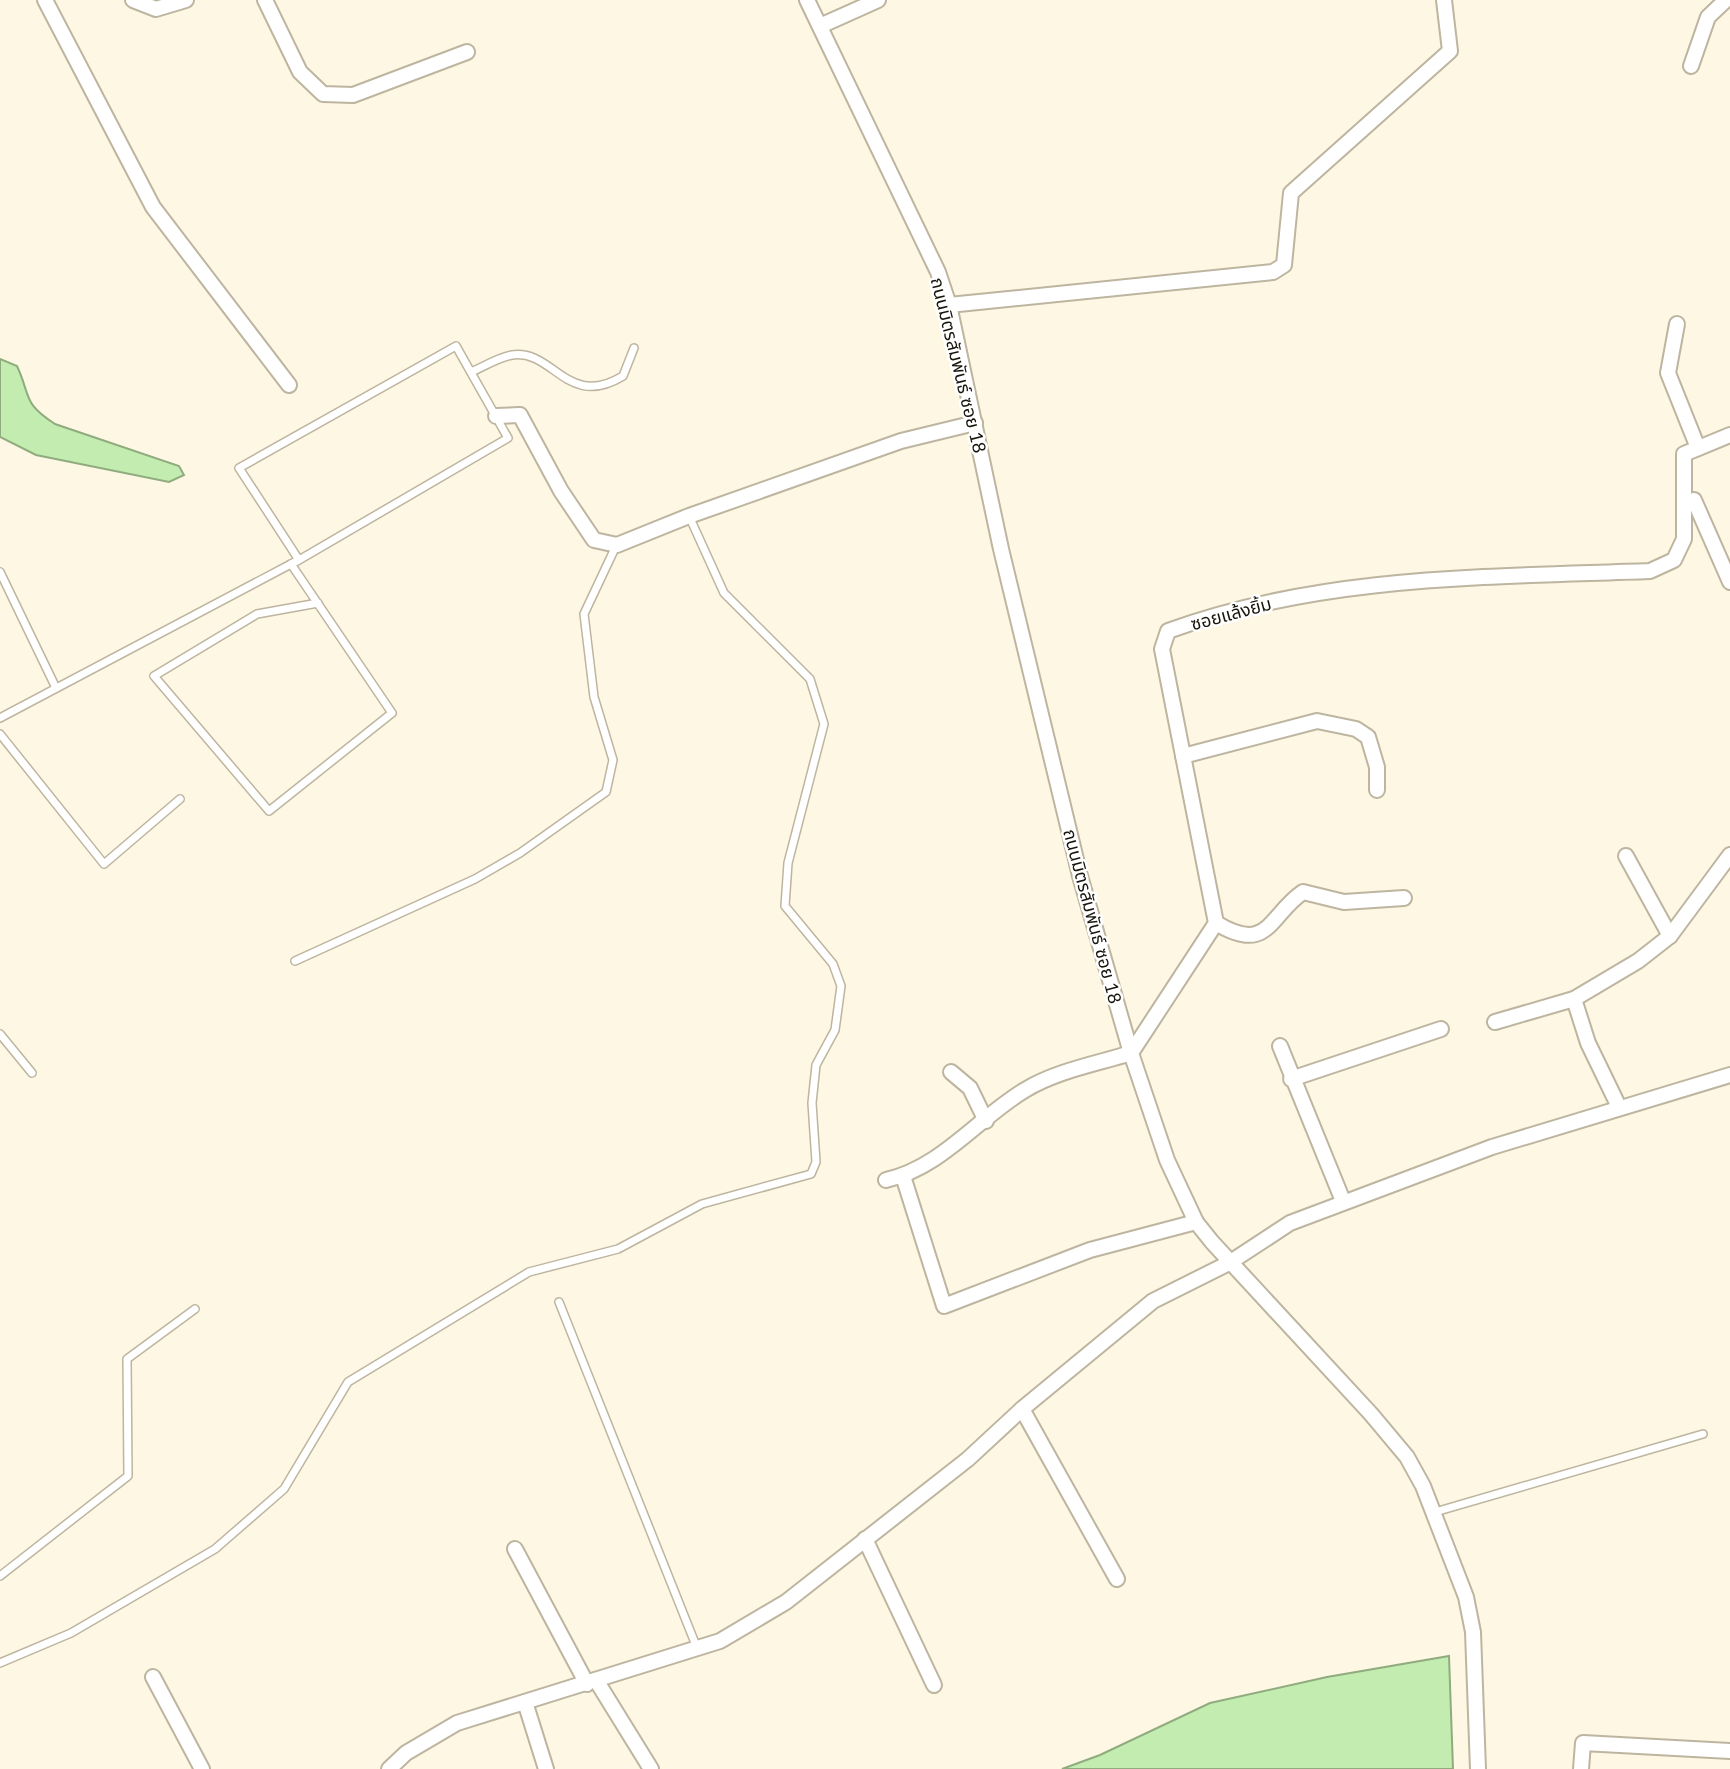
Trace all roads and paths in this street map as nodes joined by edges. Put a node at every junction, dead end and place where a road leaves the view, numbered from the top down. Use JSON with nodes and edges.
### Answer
{"nodes":[{"id":1,"x":45,"y":0,"type":"edge"},
{"id":2,"x":133,"y":0,"type":"edge"},
{"id":3,"x":186,"y":0,"type":"edge"},
{"id":4,"x":265,"y":0,"type":"edge"},
{"id":5,"x":807,"y":0,"type":"edge"},
{"id":6,"x":878,"y":0,"type":"edge"},
{"id":7,"x":1444,"y":0,"type":"edge"},
{"id":8,"x":1726,"y":0,"type":"edge"},
{"id":9,"x":820,"y":26,"type":"junction"},
{"id":10,"x":467,"y":52,"type":"dead end"},
{"id":11,"x":1691,"y":66,"type":"dead end"},
{"id":12,"x":949,"y":304,"type":"junction"},
{"id":13,"x":1677,"y":324,"type":"dead end"},
{"id":14,"x":634,"y":348,"type":"dead end"},
{"id":15,"x":471,"y":372,"type":"junction"},
{"id":16,"x":289,"y":385,"type":"dead end"},
{"id":17,"x":496,"y":416,"type":"junction"},
{"id":18,"x":975,"y":423,"type":"junction"},
{"id":19,"x":1730,"y":435,"type":"edge"},
{"id":20,"x":1698,"y":448,"type":"junction"},
{"id":21,"x":1694,"y":500,"type":"dead end"},
{"id":22,"x":689,"y":516,"type":"junction"},
{"id":23,"x":617,"y":545,"type":"junction"},
{"id":24,"x":295,"y":562,"type":"junction"},
{"id":25,"x":0,"y":572,"type":"edge"},
{"id":26,"x":1730,"y":582,"type":"edge"},
{"id":27,"x":318,"y":603,"type":"junction"},
{"id":28,"x":56,"y":688,"type":"junction"},
{"id":29,"x":0,"y":718,"type":"edge"},
{"id":30,"x":0,"y":733,"type":"edge"},
{"id":31,"x":1183,"y":756,"type":"junction"},
{"id":32,"x":1377,"y":790,"type":"dead end"},
{"id":33,"x":180,"y":799,"type":"dead end"},
{"id":34,"x":1730,"y":855,"type":"edge"},
{"id":35,"x":1626,"y":856,"type":"dead end"},
{"id":36,"x":1404,"y":898,"type":"dead end"},
{"id":37,"x":1216,"y":923,"type":"junction"},
{"id":38,"x":1670,"y":936,"type":"junction"},
{"id":39,"x":295,"y":961,"type":"dead end"},
{"id":40,"x":1574,"y":999,"type":"junction"},
{"id":41,"x":1496,"y":1022,"type":"dead end"},
{"id":42,"x":1441,"y":1029,"type":"dead end"},
{"id":43,"x":0,"y":1034,"type":"edge"},
{"id":44,"x":1280,"y":1046,"type":"dead end"},
{"id":45,"x":1131,"y":1053,"type":"junction"},
{"id":46,"x":951,"y":1072,"type":"dead end"},
{"id":47,"x":32,"y":1073,"type":"dead end"},
{"id":48,"x":1730,"y":1075,"type":"edge"},
{"id":49,"x":1291,"y":1079,"type":"junction"},
{"id":50,"x":1619,"y":1107,"type":"junction"},
{"id":51,"x":986,"y":1121,"type":"junction"},
{"id":52,"x":903,"y":1176,"type":"junction"},
{"id":53,"x":886,"y":1180,"type":"dead end"},
{"id":54,"x":1343,"y":1201,"type":"junction"},
{"id":55,"x":1196,"y":1222,"type":"junction"},
{"id":56,"x":1229,"y":1263,"type":"junction"},
{"id":57,"x":558,"y":1302,"type":"dead end"},
{"id":58,"x":195,"y":1309,"type":"dead end"},
{"id":59,"x":1022,"y":1409,"type":"junction"},
{"id":60,"x":1703,"y":1434,"type":"dead end"},
{"id":61,"x":1435,"y":1512,"type":"junction"},
{"id":62,"x":866,"y":1539,"type":"junction"},
{"id":63,"x":515,"y":1549,"type":"dead end"},
{"id":64,"x":0,"y":1576,"type":"edge"},
{"id":65,"x":1117,"y":1579,"type":"dead end"},
{"id":66,"x":697,"y":1649,"type":"junction"},
{"id":67,"x":0,"y":1663,"type":"edge"},
{"id":68,"x":153,"y":1677,"type":"dead end"},
{"id":69,"x":592,"y":1682,"type":"junction"},
{"id":70,"x":934,"y":1685,"type":"dead end"},
{"id":71,"x":525,"y":1702,"type":"junction"},
{"id":72,"x":1730,"y":1751,"type":"edge"},
{"id":73,"x":202,"y":1769,"type":"edge"},
{"id":74,"x":389,"y":1769,"type":"edge"},
{"id":75,"x":546,"y":1769,"type":"edge"},
{"id":76,"x":651,"y":1769,"type":"edge"},
{"id":77,"x":1478,"y":1769,"type":"edge"},
{"id":78,"x":1581,"y":1769,"type":"edge"}],
"edges":[{"from":1,"to":16,"type":"street"},
{"from":2,"to":3,"type":"street"},
{"from":4,"to":10,"type":"street"},
{"from":5,"to":9,"type":"street","name":"ถนนมิตรสัมพันธ์ ซอย 18"},
{"from":6,"to":9,"type":"street"},
{"from":7,"to":12,"type":"street"},
{"from":8,"to":11,"type":"street"},
{"from":9,"to":12,"type":"street","name":"ถนนมิตรสัมพันธ์ ซอย 18"},
{"from":12,"to":18,"type":"street","name":"ถนนมิตรสัมพันธ์ ซอย 18"},
{"from":13,"to":20,"type":"street"},
{"from":14,"to":15,"type":"lane"},
{"from":15,"to":17,"type":"lane"},
{"from":15,"to":24,"type":"lane"},
{"from":17,"to":23,"type":"street"},
{"from":17,"to":24,"type":"lane"},
{"from":18,"to":22,"type":"street"},
{"from":18,"to":45,"type":"street","name":"ถนนมิตรสัมพันธ์ ซอย 18"},
{"from":19,"to":20,"type":"street"},
{"from":20,"to":31,"type":"street","name":"ซอยแล้งยิ้ม"},
{"from":21,"to":26,"type":"street"},
{"from":22,"to":23,"type":"street"},
{"from":22,"to":67,"type":"lane"},
{"from":23,"to":39,"type":"lane"},
{"from":24,"to":27,"type":"lane"},
{"from":24,"to":28,"type":"lane"},
{"from":25,"to":28,"type":"lane"},
{"from":27,"to":27,"type":"lane"},
{"from":28,"to":29,"type":"lane"},
{"from":30,"to":33,"type":"lane"},
{"from":31,"to":32,"type":"street"},
{"from":31,"to":37,"type":"street","name":"ซอยแล้งยิ้ม"},
{"from":34,"to":38,"type":"street"},
{"from":35,"to":38,"type":"street"},
{"from":36,"to":37,"type":"street"},
{"from":37,"to":45,"type":"street"},
{"from":38,"to":40,"type":"street"},
{"from":40,"to":41,"type":"street"},
{"from":40,"to":50,"type":"street"},
{"from":42,"to":49,"type":"street"},
{"from":43,"to":47,"type":"lane"},
{"from":44,"to":49,"type":"street"},
{"from":45,"to":51,"type":"street"},
{"from":45,"to":55,"type":"street","name":"ถนนมิตรสัมพันธ์ ซอย 18"},
{"from":46,"to":51,"type":"street"},
{"from":48,"to":50,"type":"street"},
{"from":49,"to":54,"type":"street"},
{"from":50,"to":54,"type":"street"},
{"from":51,"to":52,"type":"street"},
{"from":52,"to":53,"type":"street"},
{"from":52,"to":55,"type":"street"},
{"from":54,"to":56,"type":"street"},
{"from":55,"to":56,"type":"street","name":"ถนนมิตรสัมพันธ์ ซอย 18"},
{"from":56,"to":59,"type":"street"},
{"from":56,"to":61,"type":"street","name":"ถนนมิตรสัมพันธ์ ซอย 18"},
{"from":57,"to":66,"type":"lane"},
{"from":58,"to":64,"type":"lane"},
{"from":59,"to":62,"type":"street"},
{"from":59,"to":65,"type":"street"},
{"from":60,"to":61,"type":"lane"},
{"from":61,"to":77,"type":"street","name":"ถนนมิตรสัมพันธ์ ซอย 18"},
{"from":62,"to":66,"type":"street"},
{"from":62,"to":70,"type":"street"},
{"from":63,"to":69,"type":"street"},
{"from":66,"to":69,"type":"street"},
{"from":68,"to":73,"type":"street"},
{"from":69,"to":71,"type":"street"},
{"from":69,"to":76,"type":"street"},
{"from":71,"to":74,"type":"street"},
{"from":71,"to":75,"type":"street"},
{"from":72,"to":78,"type":"street"}]}
